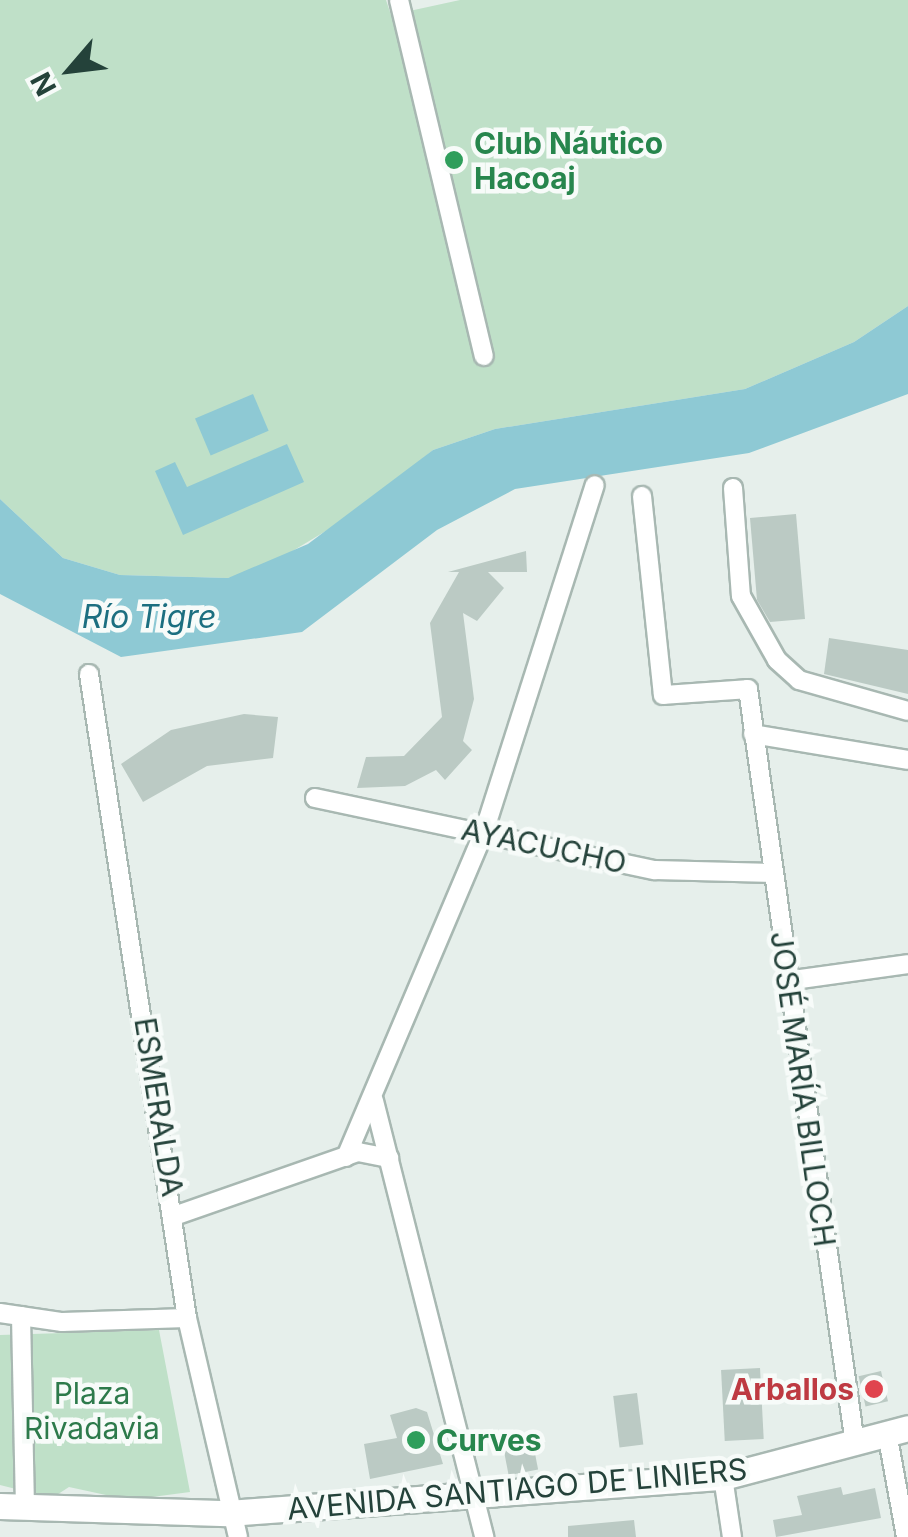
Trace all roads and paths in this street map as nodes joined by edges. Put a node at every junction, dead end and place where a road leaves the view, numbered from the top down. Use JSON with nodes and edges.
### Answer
{"nodes":[{"id":1,"x":399,"y":0,"type":"edge"},
{"id":2,"x":484,"y":356,"type":"dead end"},
{"id":3,"x":595,"y":486,"type":"dead end"},
{"id":4,"x":733,"y":488,"type":"dead end"},
{"id":5,"x":642,"y":496,"type":"dead end"},
{"id":6,"x":88,"y":674,"type":"dead end"},
{"id":7,"x":908,"y":711,"type":"edge"},
{"id":8,"x":753,"y":734,"type":"junction"},
{"id":9,"x":908,"y":760,"type":"edge"},
{"id":10,"x":315,"y":798,"type":"dead end"},
{"id":11,"x":484,"y":832,"type":"junction"},
{"id":12,"x":774,"y":873,"type":"junction"},
{"id":13,"x":908,"y":964,"type":"edge"},
{"id":14,"x":786,"y":982,"type":"junction"},
{"id":15,"x":374,"y":1101,"type":"junction"},
{"id":16,"x":346,"y":1157,"type":"junction"},
{"id":17,"x":389,"y":1158,"type":"junction"},
{"id":18,"x":177,"y":1216,"type":"junction"},
{"id":19,"x":0,"y":1313,"type":"edge"},
{"id":20,"x":21,"y":1316,"type":"junction"},
{"id":21,"x":187,"y":1318,"type":"junction"},
{"id":22,"x":898,"y":1431,"type":"edge"},
{"id":23,"x":855,"y":1444,"type":"junction"},
{"id":24,"x":723,"y":1477,"type":"junction"},
{"id":25,"x":470,"y":1496,"type":"junction"},
{"id":26,"x":12,"y":1506,"type":"edge"},
{"id":27,"x":233,"y":1525,"type":"edge"},
{"id":28,"x":484,"y":1537,"type":"edge"},
{"id":29,"x":732,"y":1537,"type":"edge"},
{"id":30,"x":906,"y":1537,"type":"edge"}],
"edges":[{"from":1,"to":2,"type":"street"},
{"from":3,"to":11,"type":"street"},
{"from":4,"to":7,"type":"street"},
{"from":5,"to":8,"type":"street","name":"JOSÉ MARÍA BILLOCH"},
{"from":6,"to":18,"type":"street","name":"ESMERALDA"},
{"from":8,"to":9,"type":"street"},
{"from":8,"to":12,"type":"street","name":"JOSÉ MARÍA BILLOCH"},
{"from":10,"to":11,"type":"street","name":"AYACUCHO"},
{"from":11,"to":12,"type":"street","name":"AYACUCHO"},
{"from":11,"to":15,"type":"street"},
{"from":12,"to":14,"type":"street","name":"JOSÉ MARÍA BILLOCH"},
{"from":13,"to":14,"type":"street"},
{"from":14,"to":23,"type":"street","name":"JOSÉ MARÍA BILLOCH"},
{"from":15,"to":16,"type":"street"},
{"from":15,"to":17,"type":"street"},
{"from":16,"to":17,"type":"street"},
{"from":16,"to":18,"type":"street"},
{"from":17,"to":25,"type":"street"},
{"from":18,"to":21,"type":"street","name":"ESMERALDA"},
{"from":19,"to":20,"type":"street"},
{"from":20,"to":21,"type":"street"},
{"from":20,"to":26,"type":"street"},
{"from":21,"to":27,"type":"street","name":"ESMERALDA"},
{"from":22,"to":23,"type":"main road","name":"AVENIDA SANTIAGO DE LINIERS"},
{"from":22,"to":30,"type":"street"},
{"from":23,"to":24,"type":"main road","name":"AVENIDA SANTIAGO DE LINIERS"},
{"from":24,"to":25,"type":"main road","name":"AVENIDA SANTIAGO DE LINIERS"},
{"from":24,"to":29,"type":"street"},
{"from":25,"to":27,"type":"main road","name":"AVENIDA SANTIAGO DE LINIERS"},
{"from":25,"to":28,"type":"street"},
{"from":26,"to":27,"type":"main road","name":"AVENIDA SANTIAGO DE LINIERS"}]}
